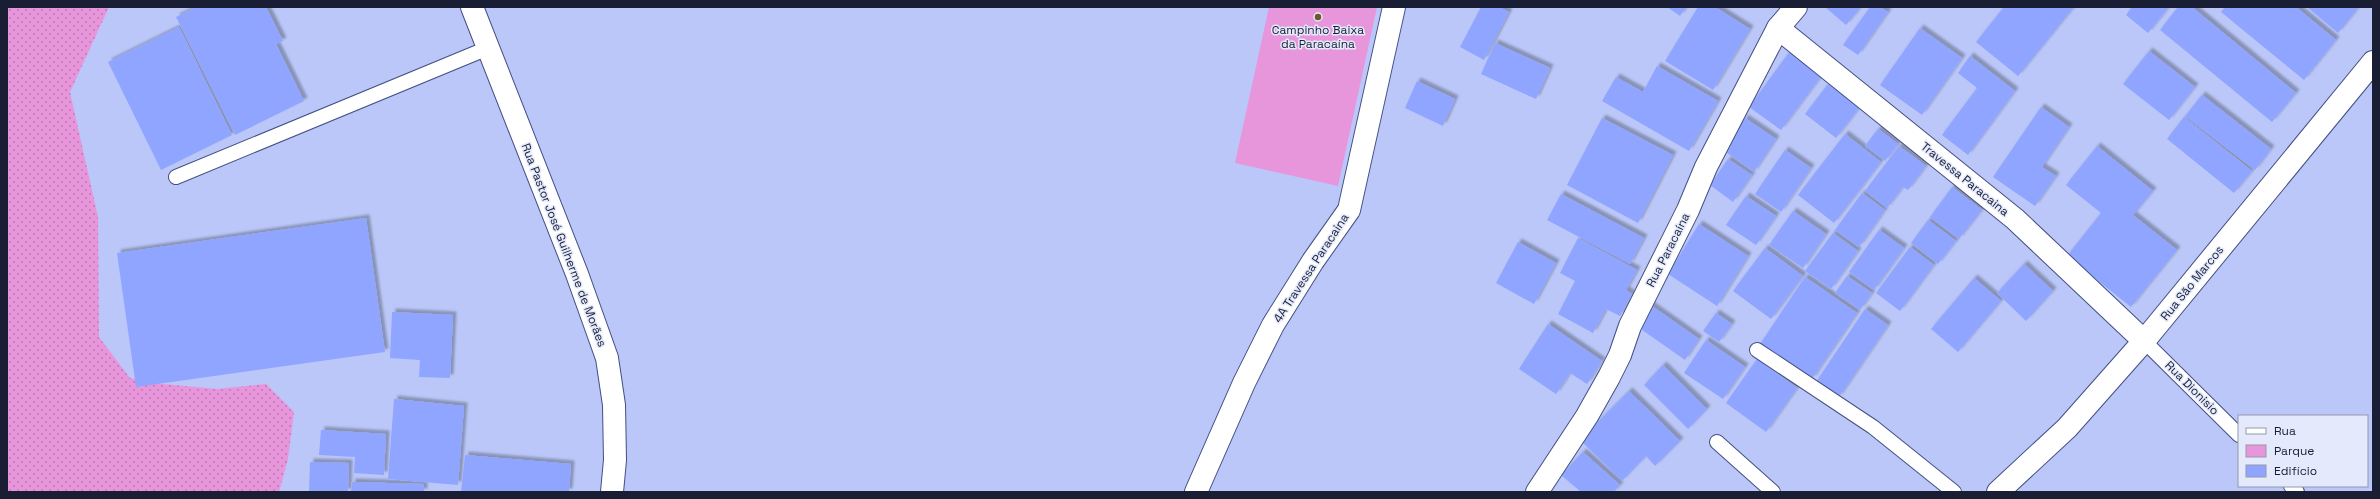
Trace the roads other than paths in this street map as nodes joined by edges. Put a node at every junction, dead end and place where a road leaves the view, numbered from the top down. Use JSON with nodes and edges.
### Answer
{"nodes":[{"id":1,"x":472,"y":7,"type":"edge"},
{"id":2,"x":1394,"y":7,"type":"edge"},
{"id":3,"x":1796,"y":7,"type":"edge"},
{"id":4,"x":1778,"y":28,"type":"junction"},
{"id":5,"x":488,"y":48,"type":"junction"},
{"id":6,"x":2373,"y":62,"type":"edge"},
{"id":7,"x":176,"y":177,"type":"dead end"},
{"id":8,"x":2144,"y":341,"type":"junction"},
{"id":9,"x":1757,"y":350,"type":"dead end"},
{"id":10,"x":2238,"y":434,"type":"edge"},
{"id":11,"x":1717,"y":442,"type":"dead end"},
{"id":12,"x":612,"y":492,"type":"edge"},
{"id":13,"x":1196,"y":492,"type":"edge"},
{"id":14,"x":1537,"y":492,"type":"edge"},
{"id":15,"x":1773,"y":492,"type":"edge"},
{"id":16,"x":1954,"y":492,"type":"edge"},
{"id":17,"x":1998,"y":492,"type":"edge"}],
"edges":[{"from":1,"to":5,"type":"street","name":"Rua Pastor José Guilherme de Morães"},
{"from":2,"to":13,"type":"street","name":"4A Travessa Paracaina"},
{"from":3,"to":4,"type":"street","name":"Rua Paracaína"},
{"from":4,"to":8,"type":"street","name":"Travessa Paracaina"},
{"from":4,"to":14,"type":"street","name":"Rua Paracaína"},
{"from":5,"to":7,"type":"lane"},
{"from":5,"to":12,"type":"street","name":"Rua Pastor José Guilherme de Morães"},
{"from":6,"to":8,"type":"street","name":"Rua São Marcos"},
{"from":8,"to":10,"type":"lane","name":"Rua Dionisio"},
{"from":8,"to":17,"type":"street","name":"Rua São Marcos"},
{"from":9,"to":16,"type":"lane"},
{"from":11,"to":15,"type":"lane"}]}
